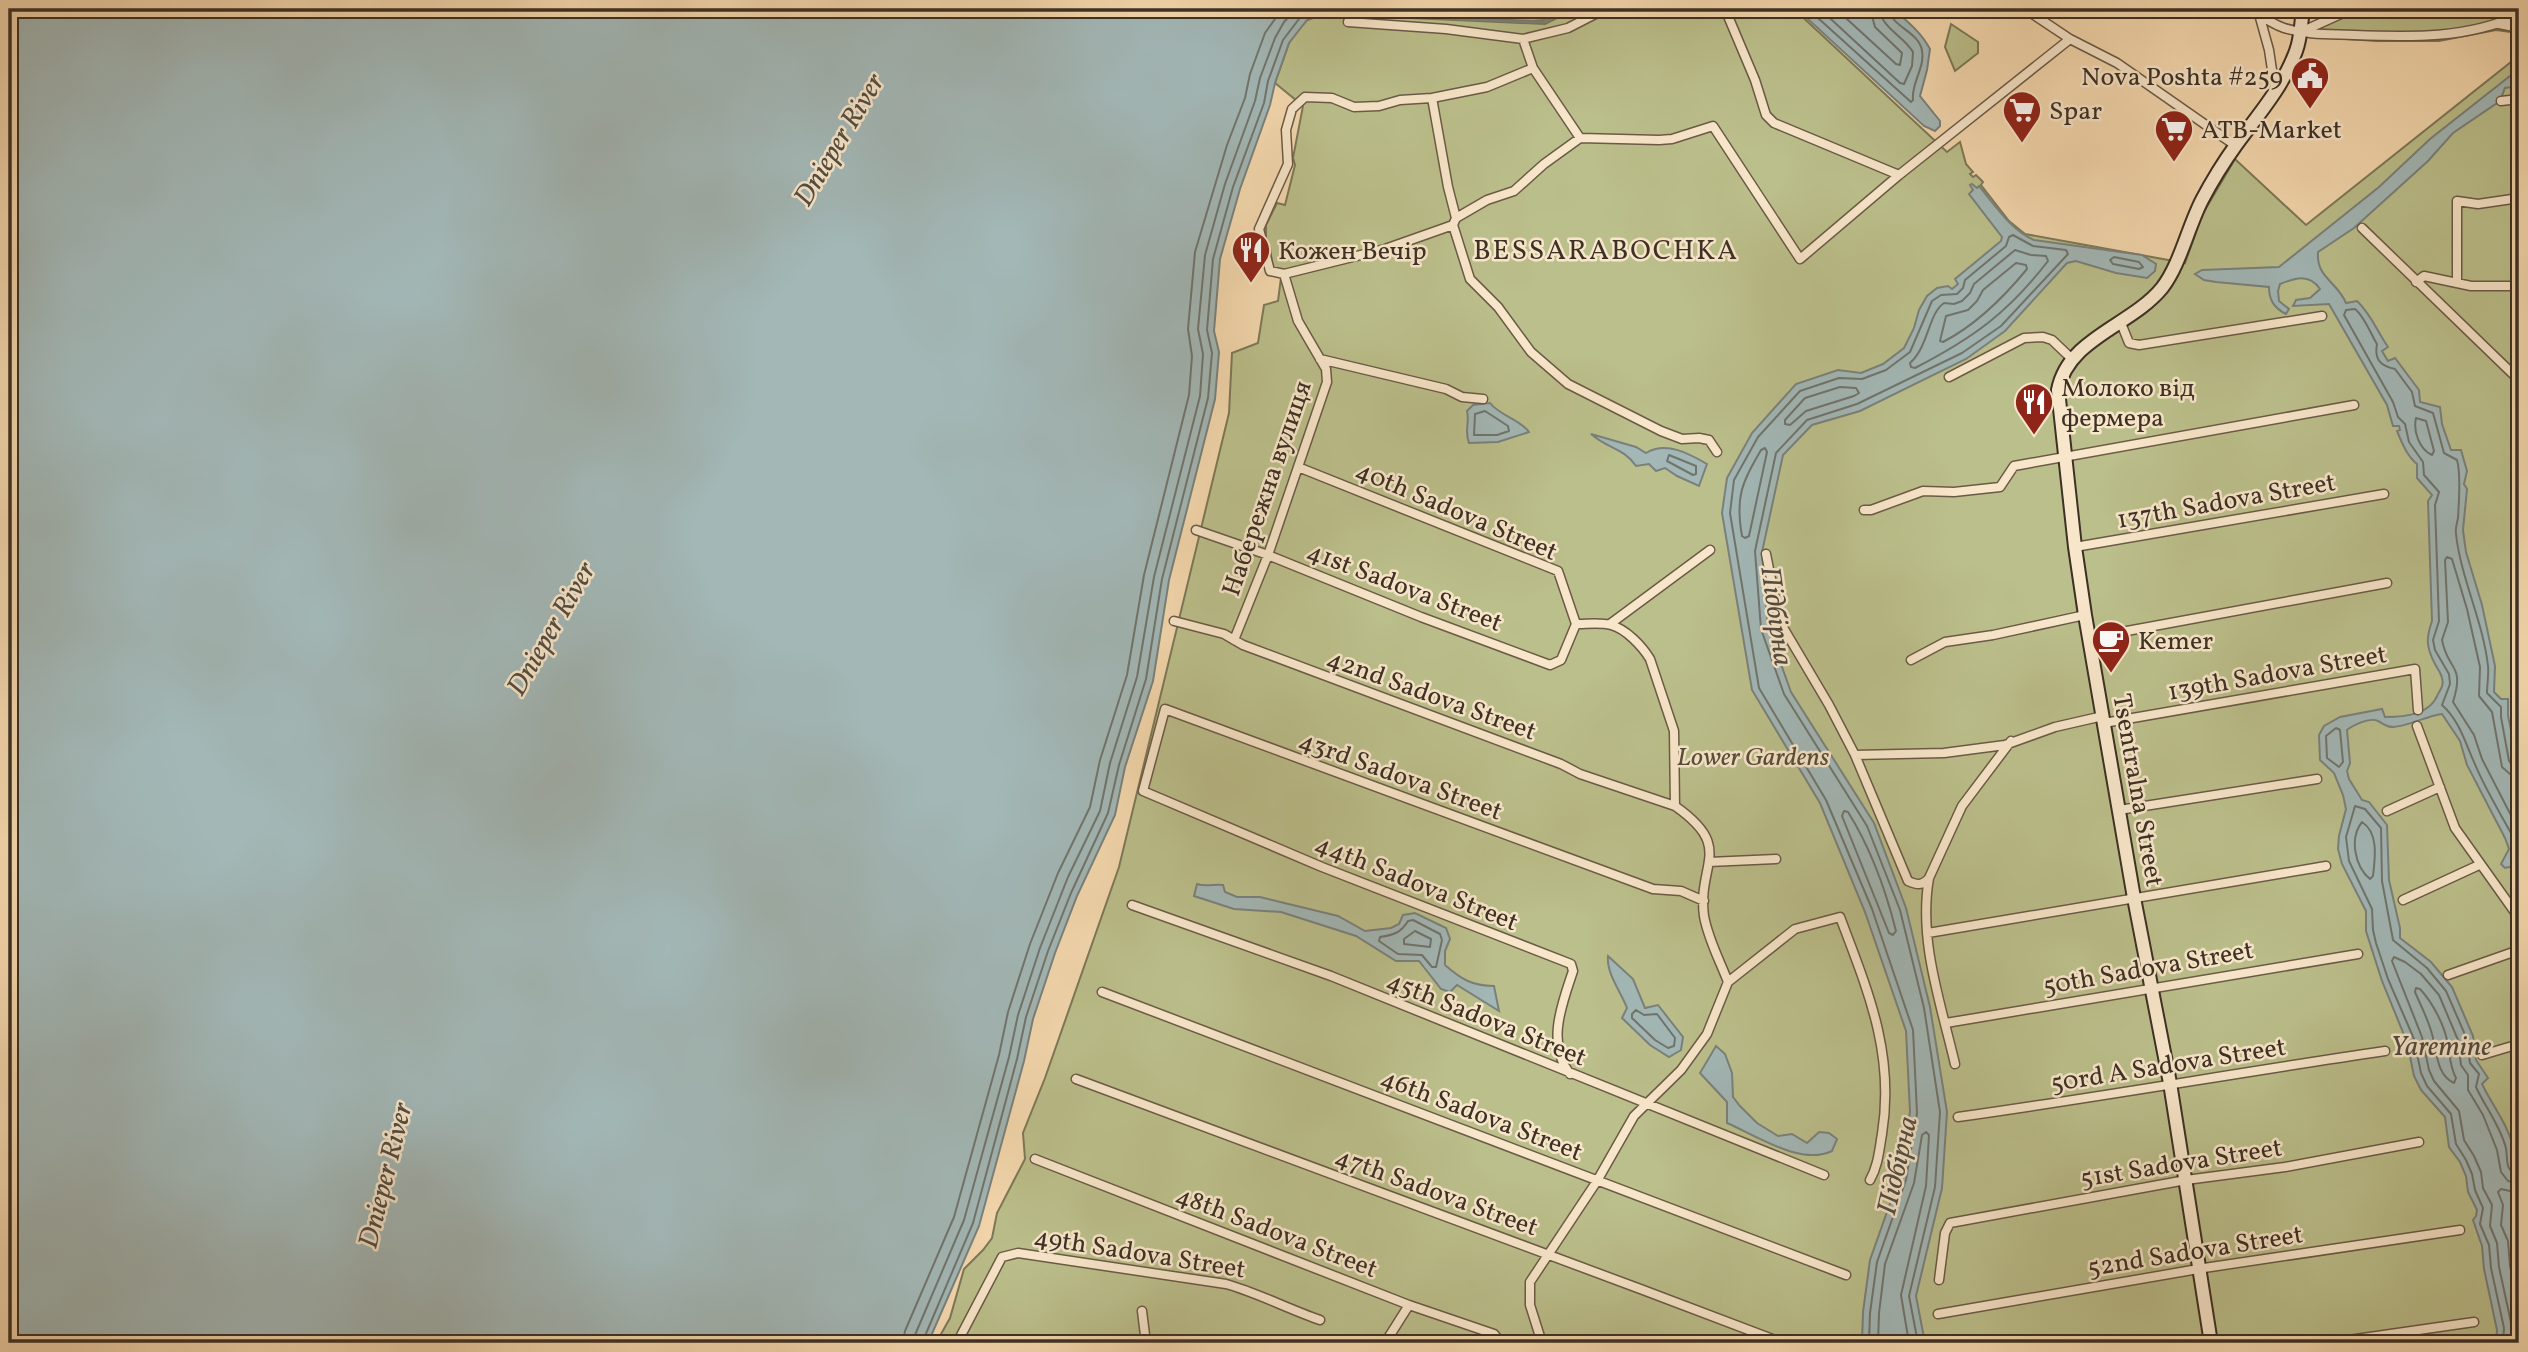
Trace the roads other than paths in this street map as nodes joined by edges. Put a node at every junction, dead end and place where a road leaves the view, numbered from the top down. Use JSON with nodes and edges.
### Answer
{"nodes":[{"id":1,"x":1605,"y":9,"type":"edge"},
{"id":2,"x":1725,"y":9,"type":"edge"},
{"id":3,"x":2025,"y":9,"type":"edge"},
{"id":4,"x":2251,"y":9,"type":"edge"},
{"id":5,"x":2303,"y":9,"type":"edge"},
{"id":6,"x":2351,"y":9,"type":"edge"},
{"id":7,"x":2331,"y":13,"type":"edge"},
{"id":8,"x":2259,"y":15,"type":"junction"},
{"id":9,"x":2519,"y":15,"type":"edge"},
{"id":10,"x":1348,"y":22,"type":"dead end"},
{"id":11,"x":2498,"y":24,"type":"junction"},
{"id":12,"x":2519,"y":28,"type":"edge"},
{"id":13,"x":2300,"y":32,"type":"junction"},
{"id":14,"x":1523,"y":39,"type":"junction"},
{"id":15,"x":2070,"y":39,"type":"junction"},
{"id":16,"x":1533,"y":68,"type":"junction"},
{"id":17,"x":2276,"y":93,"type":"junction"},
{"id":18,"x":1432,"y":98,"type":"junction"},
{"id":19,"x":2519,"y":99,"type":"edge"},
{"id":20,"x":2501,"y":101,"type":"dead end"},
{"id":21,"x":1580,"y":138,"type":"junction"},
{"id":22,"x":2236,"y":146,"type":"junction"},
{"id":23,"x":1899,"y":175,"type":"junction"},
{"id":24,"x":2519,"y":198,"type":"edge"},
{"id":25,"x":1455,"y":221,"type":"junction"},
{"id":26,"x":2362,"y":228,"type":"dead end"},
{"id":27,"x":1284,"y":274,"type":"junction"},
{"id":28,"x":2416,"y":282,"type":"junction"},
{"id":29,"x":2457,"y":283,"type":"junction"},
{"id":30,"x":2519,"y":286,"type":"edge"},
{"id":31,"x":2322,"y":316,"type":"dead end"},
{"id":32,"x":2121,"y":323,"type":"junction"},
{"id":33,"x":1320,"y":359,"type":"junction"},
{"id":34,"x":2072,"y":359,"type":"junction"},
{"id":35,"x":1949,"y":377,"type":"dead end"},
{"id":36,"x":2519,"y":380,"type":"edge"},
{"id":37,"x":1483,"y":399,"type":"dead end"},
{"id":38,"x":2354,"y":405,"type":"dead end"},
{"id":39,"x":1717,"y":452,"type":"dead end"},
{"id":40,"x":2064,"y":455,"type":"junction"},
{"id":41,"x":1298,"y":467,"type":"junction"},
{"id":42,"x":2384,"y":494,"type":"dead end"},
{"id":43,"x":1864,"y":510,"type":"dead end"},
{"id":44,"x":1196,"y":530,"type":"dead end"},
{"id":45,"x":2075,"y":547,"type":"junction"},
{"id":46,"x":1710,"y":550,"type":"dead end"},
{"id":47,"x":1766,"y":554,"type":"dead end"},
{"id":48,"x":1268,"y":555,"type":"junction"},
{"id":49,"x":2387,"y":583,"type":"dead end"},
{"id":50,"x":2085,"y":615,"type":"junction"},
{"id":51,"x":1174,"y":621,"type":"dead end"},
{"id":52,"x":1576,"y":624,"type":"junction"},
{"id":53,"x":1610,"y":624,"type":"junction"},
{"id":54,"x":2089,"y":638,"type":"junction"},
{"id":55,"x":1234,"y":640,"type":"junction"},
{"id":56,"x":1911,"y":660,"type":"dead end"},
{"id":57,"x":2418,"y":710,"type":"dead end"},
{"id":58,"x":2103,"y":720,"type":"junction"},
{"id":59,"x":2417,"y":726,"type":"dead end"},
{"id":60,"x":2011,"y":741,"type":"junction"},
{"id":61,"x":1855,"y":755,"type":"junction"},
{"id":62,"x":2317,"y":779,"type":"dead end"},
{"id":63,"x":2440,"y":787,"type":"junction"},
{"id":64,"x":1143,"y":791,"type":"joint"},
{"id":65,"x":1675,"y":806,"type":"junction"},
{"id":66,"x":2119,"y":810,"type":"junction"},
{"id":67,"x":2387,"y":811,"type":"dead end"},
{"id":68,"x":1776,"y":859,"type":"dead end"},
{"id":69,"x":1709,"y":862,"type":"junction"},
{"id":70,"x":2479,"y":865,"type":"junction"},
{"id":71,"x":2326,"y":866,"type":"dead end"},
{"id":72,"x":1928,"y":882,"type":"junction"},
{"id":73,"x":2134,"y":898,"type":"junction"},
{"id":74,"x":2403,"y":900,"type":"dead end"},
{"id":75,"x":1704,"y":901,"type":"junction"},
{"id":76,"x":1132,"y":905,"type":"dead end"},
{"id":77,"x":2519,"y":918,"type":"edge"},
{"id":78,"x":1928,"y":933,"type":"junction"},
{"id":79,"x":2519,"y":950,"type":"edge"},
{"id":80,"x":2358,"y":954,"type":"dead end"},
{"id":81,"x":2448,"y":975,"type":"dead end"},
{"id":82,"x":1728,"y":982,"type":"junction"},
{"id":83,"x":2151,"y":987,"type":"junction"},
{"id":84,"x":1102,"y":992,"type":"dead end"},
{"id":85,"x":1946,"y":1023,"type":"junction"},
{"id":86,"x":2519,"y":1044,"type":"edge"},
{"id":87,"x":2385,"y":1051,"type":"dead end"},
{"id":88,"x":2482,"y":1055,"type":"dead end"},
{"id":89,"x":1955,"y":1064,"type":"dead end"},
{"id":90,"x":1570,"y":1074,"type":"junction"},
{"id":91,"x":1076,"y":1079,"type":"dead end"},
{"id":92,"x":2171,"y":1083,"type":"junction"},
{"id":93,"x":1645,"y":1105,"type":"junction"},
{"id":94,"x":1958,"y":1117,"type":"dead end"},
{"id":95,"x":2419,"y":1142,"type":"dead end"},
{"id":96,"x":1035,"y":1159,"type":"dead end"},
{"id":97,"x":1824,"y":1175,"type":"dead end"},
{"id":98,"x":1870,"y":1180,"type":"dead end"},
{"id":99,"x":2186,"y":1180,"type":"junction"},
{"id":100,"x":1597,"y":1181,"type":"junction"},
{"id":101,"x":2460,"y":1230,"type":"dead end"},
{"id":102,"x":1549,"y":1254,"type":"junction"},
{"id":103,"x":2200,"y":1269,"type":"junction"},
{"id":104,"x":1846,"y":1275,"type":"dead end"},
{"id":105,"x":1939,"y":1280,"type":"dead end"},
{"id":106,"x":1409,"y":1305,"type":"junction"},
{"id":107,"x":1142,"y":1311,"type":"dead end"},
{"id":108,"x":1938,"y":1314,"type":"dead end"},
{"id":109,"x":1320,"y":1320,"type":"dead end"},
{"id":110,"x":2474,"y":1322,"type":"dead end"},
{"id":111,"x":957,"y":1343,"type":"edge"},
{"id":112,"x":1146,"y":1343,"type":"edge"},
{"id":113,"x":1385,"y":1343,"type":"edge"},
{"id":114,"x":1502,"y":1343,"type":"edge"},
{"id":115,"x":1542,"y":1343,"type":"edge"},
{"id":116,"x":1783,"y":1343,"type":"edge"},
{"id":117,"x":2211,"y":1343,"type":"edge"},
{"id":118,"x":2328,"y":1343,"type":"edge"}],
"edges":[{"from":1,"to":14,"type":"street"},
{"from":2,"to":23,"type":"street"},
{"from":3,"to":15,"type":"street"},
{"from":4,"to":8,"type":"street"},
{"from":5,"to":13,"type":"street","name":"Tsentralna Street"},
{"from":6,"to":7,"type":"street"},
{"from":7,"to":13,"type":"street"},
{"from":8,"to":13,"type":"street"},
{"from":8,"to":17,"type":"street"},
{"from":9,"to":11,"type":"street"},
{"from":10,"to":14,"type":"street"},
{"from":11,"to":12,"type":"street"},
{"from":11,"to":13,"type":"street"},
{"from":13,"to":17,"type":"street","name":"Tsentralna Street"},
{"from":14,"to":16,"type":"street"},
{"from":15,"to":22,"type":"street"},
{"from":15,"to":23,"type":"street"},
{"from":16,"to":18,"type":"street"},
{"from":16,"to":21,"type":"street"},
{"from":17,"to":22,"type":"street","name":"Tsentralna Street"},
{"from":18,"to":25,"type":"street"},
{"from":18,"to":27,"type":"street"},
{"from":19,"to":20,"type":"street"},
{"from":21,"to":23,"type":"street"},
{"from":21,"to":25,"type":"street"},
{"from":22,"to":32,"type":"street","name":"Tsentralna Street"},
{"from":24,"to":29,"type":"street"},
{"from":25,"to":27,"type":"street"},
{"from":25,"to":39,"type":"street"},
{"from":26,"to":28,"type":"street"},
{"from":27,"to":33,"type":"street","name":"Набережна вулиця"},
{"from":28,"to":29,"type":"street"},
{"from":28,"to":36,"type":"street"},
{"from":29,"to":30,"type":"street"},
{"from":31,"to":32,"type":"street"},
{"from":32,"to":34,"type":"street","name":"Tsentralna Street"},
{"from":33,"to":37,"type":"street"},
{"from":33,"to":41,"type":"street","name":"Набережна вулиця"},
{"from":34,"to":35,"type":"street"},
{"from":34,"to":40,"type":"street","name":"Tsentralna Street"},
{"from":38,"to":40,"type":"street"},
{"from":40,"to":43,"type":"street"},
{"from":40,"to":45,"type":"street","name":"Tsentralna Street"},
{"from":41,"to":48,"type":"street","name":"Набережна вулиця"},
{"from":41,"to":52,"type":"street","name":"40th Sadova Street"},
{"from":42,"to":45,"type":"street","name":"137th Sadova Street"},
{"from":44,"to":48,"type":"street","name":"41st Sadova Street"},
{"from":45,"to":50,"type":"street","name":"Tsentralna Street"},
{"from":46,"to":53,"type":"street"},
{"from":47,"to":61,"type":"street"},
{"from":48,"to":52,"type":"street","name":"41st Sadova Street"},
{"from":48,"to":55,"type":"street","name":"Набережна вулиця"},
{"from":49,"to":54,"type":"street"},
{"from":50,"to":54,"type":"street","name":"Tsentralna Street"},
{"from":50,"to":56,"type":"street"},
{"from":51,"to":55,"type":"street","name":"42nd Sadova Street"},
{"from":52,"to":53,"type":"street"},
{"from":53,"to":65,"type":"street"},
{"from":54,"to":58,"type":"street","name":"Tsentralna Street"},
{"from":55,"to":65,"type":"street","name":"42nd Sadova Street"},
{"from":57,"to":58,"type":"street","name":"139th Sadova Street"},
{"from":58,"to":60,"type":"street","name":"139th Sadova Street"},
{"from":58,"to":66,"type":"street","name":"Tsentralna Street"},
{"from":59,"to":63,"type":"street"},
{"from":60,"to":61,"type":"street","name":"139th Sadova Street"},
{"from":60,"to":72,"type":"street"},
{"from":61,"to":72,"type":"street"},
{"from":62,"to":66,"type":"street"},
{"from":63,"to":67,"type":"street"},
{"from":63,"to":70,"type":"street"},
{"from":64,"to":75,"type":"street","name":"43rd Sadova Street"},
{"from":64,"to":90,"type":"street","name":"44th Sadova Street"},
{"from":65,"to":69,"type":"street"},
{"from":66,"to":73,"type":"street","name":"Tsentralna Street"},
{"from":68,"to":69,"type":"street"},
{"from":69,"to":75,"type":"street"},
{"from":70,"to":74,"type":"street"},
{"from":70,"to":77,"type":"street"},
{"from":71,"to":73,"type":"street"},
{"from":72,"to":78,"type":"street"},
{"from":73,"to":78,"type":"street"},
{"from":73,"to":83,"type":"street","name":"Tsentralna Street"},
{"from":75,"to":82,"type":"street"},
{"from":76,"to":90,"type":"street","name":"45th Sadova Street"},
{"from":78,"to":85,"type":"street"},
{"from":79,"to":81,"type":"street"},
{"from":80,"to":83,"type":"street","name":"50th Sadova Street"},
{"from":82,"to":93,"type":"street"},
{"from":82,"to":98,"type":"street"},
{"from":83,"to":85,"type":"street","name":"50th Sadova Street"},
{"from":83,"to":92,"type":"street","name":"Tsentralna Street"},
{"from":84,"to":100,"type":"street","name":"46th Sadova Street"},
{"from":85,"to":89,"type":"street"},
{"from":86,"to":88,"type":"street"},
{"from":87,"to":92,"type":"street","name":"50rd A Sadova Street"},
{"from":90,"to":93,"type":"street","name":"45th Sadova Street"},
{"from":91,"to":102,"type":"street","name":"47th Sadova Street"},
{"from":92,"to":94,"type":"street","name":"50rd A Sadova Street"},
{"from":92,"to":99,"type":"street","name":"Tsentralna Street"},
{"from":93,"to":97,"type":"street","name":"45th Sadova Street"},
{"from":93,"to":100,"type":"street"},
{"from":95,"to":99,"type":"street","name":"51st Sadova Street"},
{"from":96,"to":106,"type":"street","name":"48th Sadova Street"},
{"from":99,"to":103,"type":"street","name":"Tsentralna Street"},
{"from":99,"to":105,"type":"street","name":"51st Sadova Street"},
{"from":100,"to":102,"type":"street"},
{"from":100,"to":104,"type":"street","name":"46th Sadova Street"},
{"from":101,"to":103,"type":"street","name":"52nd Sadova Street"},
{"from":102,"to":115,"type":"street"},
{"from":102,"to":116,"type":"street","name":"47th Sadova Street"},
{"from":103,"to":108,"type":"street","name":"52nd Sadova Street"},
{"from":103,"to":117,"type":"street","name":"Tsentralna Street"},
{"from":106,"to":113,"type":"street"},
{"from":106,"to":114,"type":"street","name":"48th Sadova Street"},
{"from":107,"to":112,"type":"street"},
{"from":109,"to":111,"type":"street","name":"49th Sadova Street"},
{"from":110,"to":118,"type":"street"}]}
